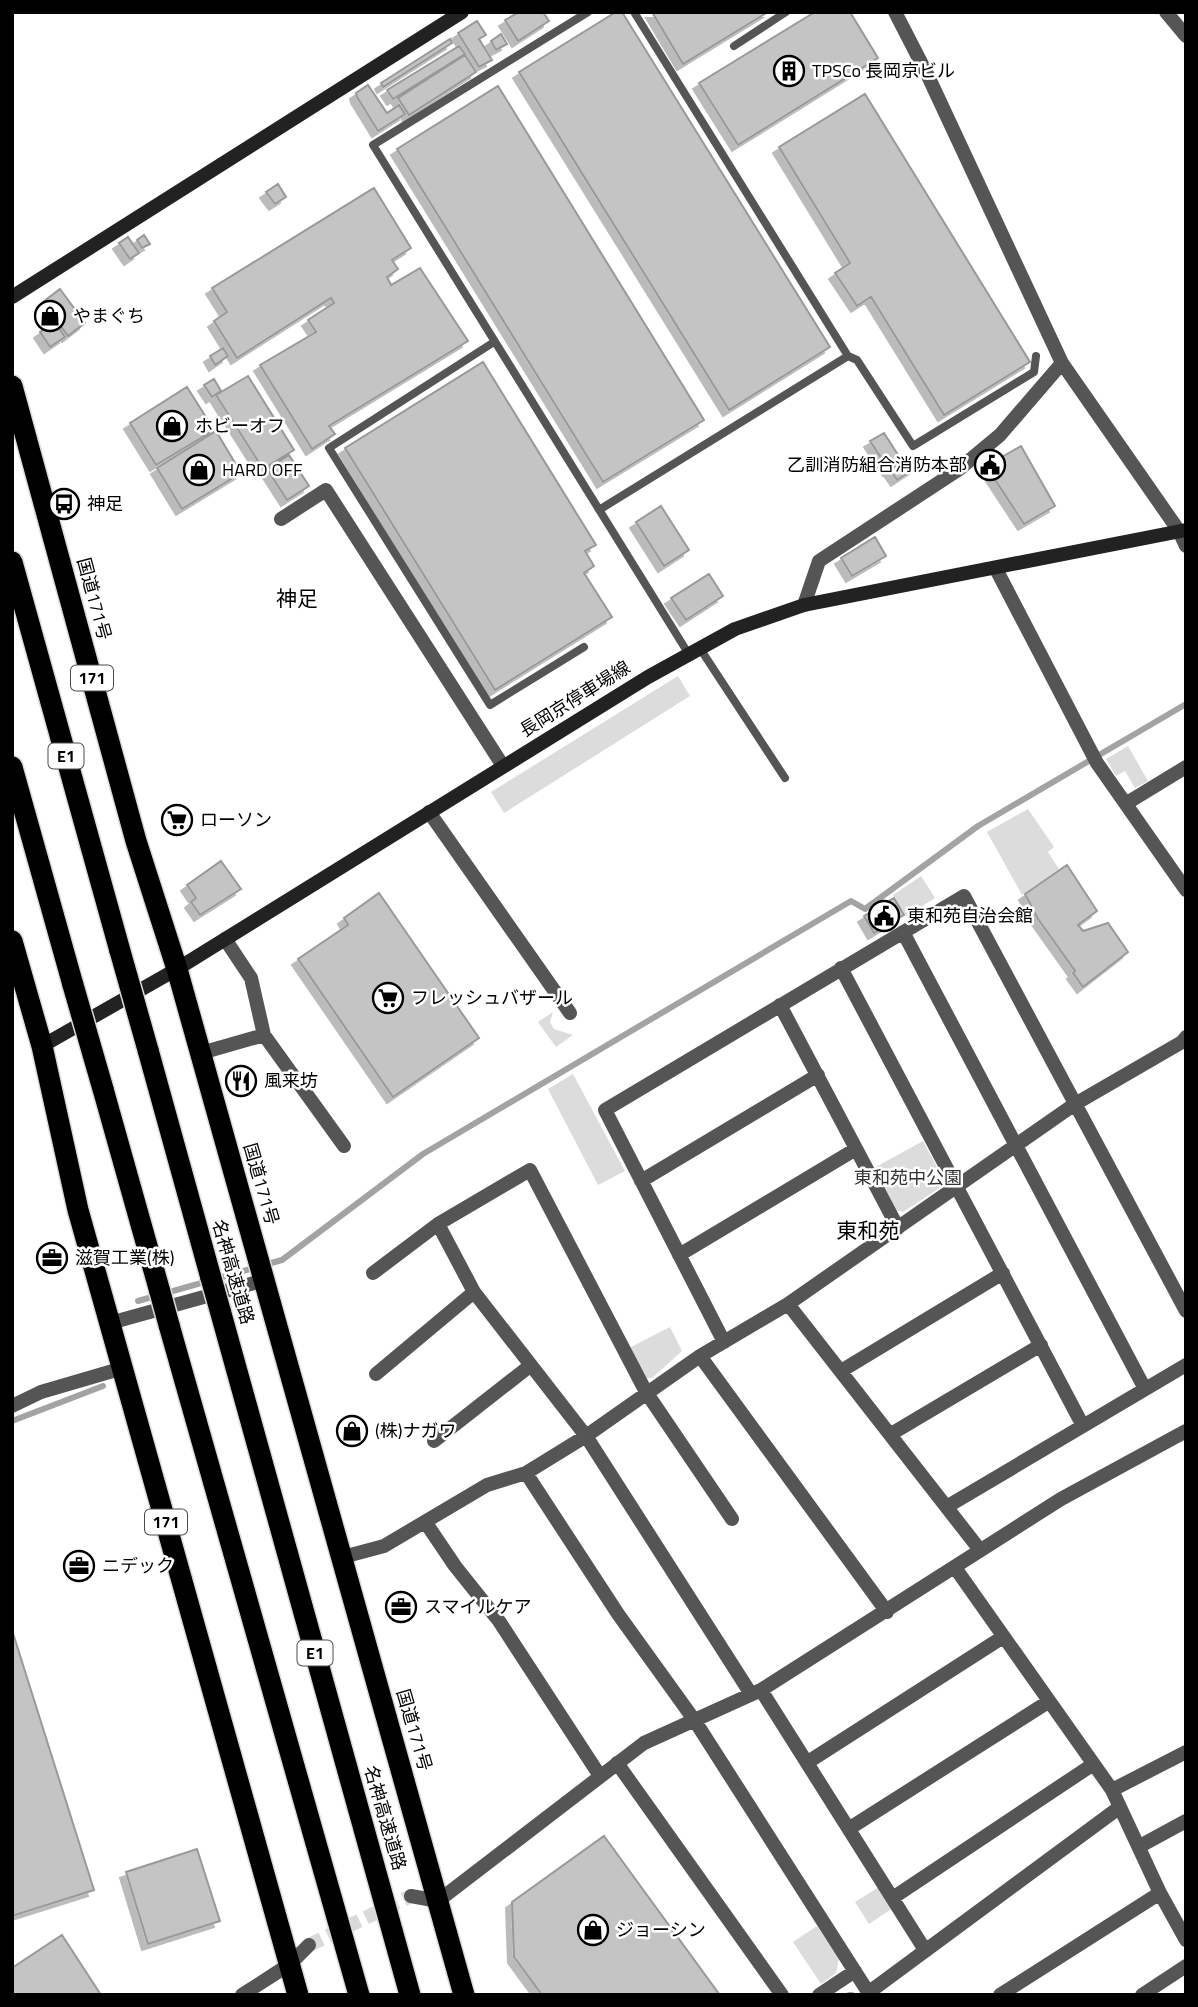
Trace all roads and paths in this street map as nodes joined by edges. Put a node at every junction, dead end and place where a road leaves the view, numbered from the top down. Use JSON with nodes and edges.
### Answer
{"nodes":[{"id":1,"x":462,"y":12,"type":"edge"},
{"id":2,"x":588,"y":12,"type":"edge"},
{"id":3,"x":634,"y":12,"type":"edge"},
{"id":4,"x":786,"y":12,"type":"edge"},
{"id":5,"x":895,"y":12,"type":"edge"},
{"id":6,"x":1166,"y":12,"type":"edge"},
{"id":7,"x":1186,"y":37,"type":"edge"},
{"id":8,"x":734,"y":46,"type":"dead end"},
{"id":9,"x":12,"y":297,"type":"edge"},
{"id":10,"x":495,"y":342,"type":"junction"},
{"id":11,"x":848,"y":356,"type":"junction"},
{"id":12,"x":1037,"y":356,"type":"dead end"},
{"id":13,"x":1062,"y":363,"type":"junction"},
{"id":14,"x":12,"y":386,"type":"edge"},
{"id":15,"x":599,"y":510,"type":"junction"},
{"id":16,"x":281,"y":519,"type":"dead end"},
{"id":17,"x":1182,"y":530,"type":"edge"},
{"id":18,"x":1186,"y":546,"type":"edge"},
{"id":19,"x":12,"y":562,"type":"edge"},
{"id":20,"x":996,"y":569,"type":"junction"},
{"id":21,"x":804,"y":605,"type":"junction"},
{"id":22,"x":584,"y":647,"type":"dead end"},
{"id":23,"x":693,"y":650,"type":"junction"},
{"id":24,"x":503,"y":766,"type":"junction"},
{"id":25,"x":12,"y":767,"type":"edge"},
{"id":26,"x":1186,"y":767,"type":"edge"},
{"id":27,"x":785,"y":778,"type":"dead end"},
{"id":28,"x":1127,"y":803,"type":"junction"},
{"id":29,"x":429,"y":812,"type":"junction"},
{"id":30,"x":1186,"y":890,"type":"edge"},
{"id":31,"x":903,"y":932,"type":"junction"},
{"id":32,"x":225,"y":939,"type":"junction"},
{"id":33,"x":12,"y":941,"type":"edge"},
{"id":34,"x":841,"y":968,"type":"junction"},
{"id":35,"x":177,"y":969,"type":"junction"},
{"id":36,"x":780,"y":1005,"type":"junction"},
{"id":37,"x":570,"y":1013,"type":"dead end"},
{"id":38,"x":264,"y":1035,"type":"junction"},
{"id":39,"x":1185,"y":1043,"type":"edge"},
{"id":40,"x":42,"y":1046,"type":"junction"},
{"id":41,"x":201,"y":1052,"type":"junction"},
{"id":42,"x":818,"y":1075,"type":"junction"},
{"id":43,"x":1075,"y":1104,"type":"junction"},
{"id":44,"x":344,"y":1146,"type":"dead end"},
{"id":45,"x":1016,"y":1146,"type":"junction"},
{"id":46,"x":856,"y":1149,"type":"junction"},
{"id":47,"x":641,"y":1181,"type":"junction"},
{"id":48,"x":957,"y":1187,"type":"junction"},
{"id":49,"x":438,"y":1224,"type":"junction"},
{"id":50,"x":898,"y":1227,"type":"junction"},
{"id":51,"x":679,"y":1255,"type":"junction"},
{"id":52,"x":262,"y":1271,"type":"junction"},
{"id":53,"x":373,"y":1273,"type":"dead end"},
{"id":54,"x":1003,"y":1273,"type":"junction"},
{"id":55,"x":474,"y":1292,"type":"junction"},
{"id":56,"x":789,"y":1304,"type":"junction"},
{"id":57,"x":1186,"y":1311,"type":"edge"},
{"id":58,"x":110,"y":1323,"type":"junction"},
{"id":59,"x":724,"y":1342,"type":"junction"},
{"id":60,"x":1041,"y":1345,"type":"junction"},
{"id":61,"x":700,"y":1356,"type":"junction"},
{"id":62,"x":531,"y":1365,"type":"junction"},
{"id":63,"x":1186,"y":1365,"type":"edge"},
{"id":64,"x":123,"y":1368,"type":"junction"},
{"id":65,"x":841,"y":1371,"type":"junction"},
{"id":66,"x":376,"y":1374,"type":"dead end"},
{"id":67,"x":1145,"y":1389,"type":"junction"},
{"id":68,"x":646,"y":1392,"type":"junction"},
{"id":69,"x":12,"y":1406,"type":"edge"},
{"id":70,"x":1083,"y":1426,"type":"junction"},
{"id":71,"x":1186,"y":1431,"type":"edge"},
{"id":72,"x":891,"y":1434,"type":"junction"},
{"id":73,"x":586,"y":1436,"type":"junction"},
{"id":74,"x":434,"y":1441,"type":"dead end"},
{"id":75,"x":526,"y":1473,"type":"junction"},
{"id":76,"x":948,"y":1506,"type":"junction"},
{"id":77,"x":732,"y":1519,"type":"dead end"},
{"id":78,"x":426,"y":1523,"type":"junction"},
{"id":79,"x":980,"y":1550,"type":"junction"},
{"id":80,"x":343,"y":1557,"type":"junction"},
{"id":81,"x":956,"y":1569,"type":"junction"},
{"id":82,"x":887,"y":1612,"type":"junction"},
{"id":83,"x":1003,"y":1637,"type":"junction"},
{"id":84,"x":756,"y":1692,"type":"junction"},
{"id":85,"x":1048,"y":1702,"type":"junction"},
{"id":86,"x":695,"y":1721,"type":"junction"},
{"id":87,"x":1186,"y":1752,"type":"edge"},
{"id":88,"x":808,"y":1762,"type":"junction"},
{"id":89,"x":617,"y":1763,"type":"junction"},
{"id":90,"x":1092,"y":1765,"type":"junction"},
{"id":91,"x":600,"y":1776,"type":"junction"},
{"id":92,"x":1112,"y":1790,"type":"junction"},
{"id":93,"x":1120,"y":1807,"type":"junction"},
{"id":94,"x":1186,"y":1821,"type":"edge"},
{"id":95,"x":850,"y":1828,"type":"junction"},
{"id":96,"x":1140,"y":1846,"type":"junction"},
{"id":97,"x":1160,"y":1893,"type":"junction"},
{"id":98,"x":411,"y":1896,"type":"tunnel mouth"},
{"id":99,"x":894,"y":1897,"type":"junction"},
{"id":100,"x":438,"y":1901,"type":"junction"},
{"id":101,"x":1186,"y":1940,"type":"edge"},
{"id":102,"x":309,"y":1945,"type":"tunnel mouth"},
{"id":103,"x":925,"y":1950,"type":"junction"},
{"id":104,"x":290,"y":1964,"type":"junction"},
{"id":105,"x":1186,"y":1966,"type":"edge"},
{"id":106,"x":855,"y":1971,"type":"junction"},
{"id":107,"x":869,"y":1994,"type":"edge"},
{"id":108,"x":242,"y":1995,"type":"edge"},
{"id":109,"x":298,"y":1995,"type":"edge"},
{"id":110,"x":359,"y":1995,"type":"edge"},
{"id":111,"x":410,"y":1995,"type":"edge"},
{"id":112,"x":464,"y":1995,"type":"edge"},
{"id":113,"x":782,"y":1995,"type":"edge"},
{"id":114,"x":819,"y":1995,"type":"edge"},
{"id":115,"x":1000,"y":1995,"type":"edge"},
{"id":116,"x":1142,"y":1995,"type":"edge"}],
"edges":[{"from":1,"to":9,"type":"main road"},
{"from":2,"to":10,"type":"lane"},
{"from":3,"to":11,"type":"lane"},
{"from":4,"to":8,"type":"lane"},
{"from":5,"to":13,"type":"street"},
{"from":6,"to":7,"type":"street"},
{"from":10,"to":15,"type":"lane"},
{"from":10,"to":22,"type":"lane"},
{"from":11,"to":12,"type":"lane"},
{"from":11,"to":15,"type":"lane"},
{"from":13,"to":17,"type":"street"},
{"from":13,"to":21,"type":"street"},
{"from":14,"to":35,"type":"highway","name":"国道171号","number":"171"},
{"from":15,"to":23,"type":"lane"},
{"from":16,"to":24,"type":"street"},
{"from":17,"to":18,"type":"street"},
{"from":17,"to":20,"type":"main road","name":"長岡京停車場線"},
{"from":19,"to":111,"type":"highway","name":"名神高速道路","number":"E1","bridge":true},
{"from":20,"to":21,"type":"main road","name":"長岡京停車場線"},
{"from":20,"to":28,"type":"street"},
{"from":21,"to":23,"type":"main road","name":"長岡京停車場線"},
{"from":23,"to":24,"type":"main road","name":"長岡京停車場線"},
{"from":23,"to":27,"type":"lane"},
{"from":24,"to":29,"type":"main road","name":"長岡京停車場線"},
{"from":25,"to":110,"type":"highway","bridge":true},
{"from":26,"to":28,"type":"street"},
{"from":28,"to":30,"type":"street"},
{"from":29,"to":32,"type":"main road","name":"長岡京停車場線"},
{"from":29,"to":37,"type":"street"},
{"from":31,"to":34,"type":"street"},
{"from":31,"to":43,"type":"street"},
{"from":31,"to":45,"type":"street"},
{"from":32,"to":35,"type":"main road","name":"長岡京停車場線"},
{"from":32,"to":38,"type":"street"},
{"from":33,"to":40,"type":"highway","number":"171"},
{"from":34,"to":36,"type":"street"},
{"from":34,"to":48,"type":"street"},
{"from":35,"to":40,"type":"main road","name":"長岡京停車場線"},
{"from":35,"to":41,"type":"highway","name":"国道171号","number":"171"},
{"from":36,"to":42,"type":"street"},
{"from":36,"to":47,"type":"street"},
{"from":38,"to":41,"type":"street"},
{"from":38,"to":44,"type":"street"},
{"from":39,"to":43,"type":"street"},
{"from":40,"to":58,"type":"highway","number":"171"},
{"from":41,"to":52,"type":"highway","name":"国道171号","number":"171"},
{"from":42,"to":46,"type":"street"},
{"from":42,"to":47,"type":"street"},
{"from":43,"to":45,"type":"street"},
{"from":43,"to":57,"type":"street"},
{"from":45,"to":48,"type":"street"},
{"from":45,"to":67,"type":"street"},
{"from":46,"to":50,"type":"street"},
{"from":46,"to":51,"type":"street"},
{"from":47,"to":51,"type":"street"},
{"from":48,"to":50,"type":"street"},
{"from":48,"to":54,"type":"street"},
{"from":49,"to":53,"type":"street"},
{"from":49,"to":55,"type":"street"},
{"from":49,"to":68,"type":"street"},
{"from":50,"to":56,"type":"street"},
{"from":51,"to":59,"type":"street"},
{"from":52,"to":58,"type":"street"},
{"from":52,"to":80,"type":"highway","name":"国道171号","number":"171"},
{"from":54,"to":60,"type":"street"},
{"from":54,"to":65,"type":"street"},
{"from":55,"to":62,"type":"street"},
{"from":55,"to":66,"type":"street"},
{"from":56,"to":59,"type":"street"},
{"from":56,"to":65,"type":"street"},
{"from":58,"to":64,"type":"highway","number":"171"},
{"from":59,"to":61,"type":"street"},
{"from":60,"to":70,"type":"street"},
{"from":60,"to":72,"type":"street"},
{"from":61,"to":68,"type":"street"},
{"from":61,"to":82,"type":"street"},
{"from":62,"to":73,"type":"street"},
{"from":62,"to":74,"type":"street"},
{"from":63,"to":67,"type":"street"},
{"from":64,"to":69,"type":"street"},
{"from":64,"to":104,"type":"highway","number":"171"},
{"from":65,"to":72,"type":"street"},
{"from":67,"to":70,"type":"street"},
{"from":68,"to":73,"type":"street"},
{"from":68,"to":77,"type":"street"},
{"from":70,"to":76,"type":"street"},
{"from":71,"to":79,"type":"street"},
{"from":72,"to":76,"type":"street"},
{"from":73,"to":75,"type":"street"},
{"from":73,"to":84,"type":"street"},
{"from":75,"to":78,"type":"street"},
{"from":75,"to":86,"type":"street"},
{"from":76,"to":79,"type":"street"},
{"from":78,"to":80,"type":"street"},
{"from":78,"to":91,"type":"street"},
{"from":79,"to":81,"type":"street"},
{"from":80,"to":100,"type":"highway","name":"国道171号","number":"171"},
{"from":81,"to":82,"type":"street"},
{"from":81,"to":83,"type":"street"},
{"from":82,"to":84,"type":"street"},
{"from":83,"to":85,"type":"street"},
{"from":83,"to":88,"type":"street"},
{"from":84,"to":86,"type":"street"},
{"from":84,"to":88,"type":"street"},
{"from":85,"to":90,"type":"street"},
{"from":85,"to":95,"type":"street"},
{"from":86,"to":89,"type":"street"},
{"from":86,"to":106,"type":"street"},
{"from":87,"to":92,"type":"street"},
{"from":88,"to":95,"type":"street"},
{"from":89,"to":91,"type":"street"},
{"from":89,"to":113,"type":"street"},
{"from":90,"to":92,"type":"street"},
{"from":90,"to":99,"type":"street"},
{"from":91,"to":100,"type":"street"},
{"from":92,"to":93,"type":"street"},
{"from":93,"to":96,"type":"street"},
{"from":93,"to":103,"type":"street"},
{"from":94,"to":96,"type":"street"},
{"from":95,"to":99,"type":"street"},
{"from":96,"to":97,"type":"street"},
{"from":97,"to":101,"type":"street"},
{"from":97,"to":115,"type":"street"},
{"from":98,"to":100,"type":"street"},
{"from":99,"to":103,"type":"street"},
{"from":100,"to":112,"type":"highway","name":"国道171号","number":"171"},
{"from":102,"to":104,"type":"street"},
{"from":103,"to":107,"type":"street"},
{"from":104,"to":108,"type":"street"},
{"from":104,"to":109,"type":"highway","number":"171"},
{"from":105,"to":116,"type":"street"},
{"from":106,"to":107,"type":"street"},
{"from":106,"to":114,"type":"street"}]}
